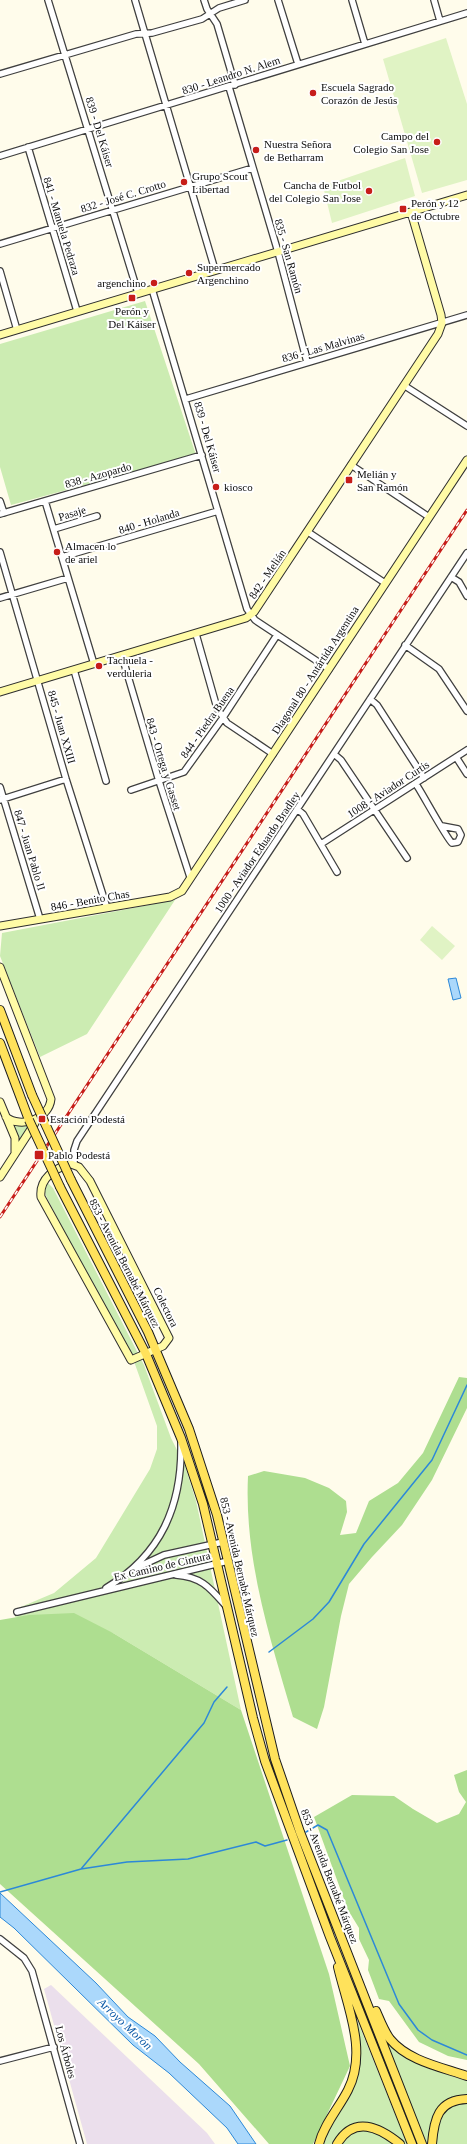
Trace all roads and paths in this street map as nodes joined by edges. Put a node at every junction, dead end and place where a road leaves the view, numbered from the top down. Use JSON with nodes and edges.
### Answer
{"nodes":[{"id":1,"x":48,"y":0,"type":"edge"},
{"id":2,"x":135,"y":0,"type":"edge"},
{"id":3,"x":204,"y":0,"type":"edge"},
{"id":4,"x":245,"y":0,"type":"edge"},
{"id":5,"x":278,"y":0,"type":"edge"},
{"id":6,"x":352,"y":0,"type":"edge"},
{"id":7,"x":434,"y":0,"type":"edge"},
{"id":8,"x":467,"y":13,"type":"edge"},
{"id":9,"x":211,"y":14,"type":"junction"},
{"id":10,"x":440,"y":21,"type":"junction"},
{"id":11,"x":145,"y":34,"type":"junction"},
{"id":12,"x":365,"y":44,"type":"junction"},
{"id":13,"x":65,"y":55,"type":"junction"},
{"id":14,"x":298,"y":64,"type":"junction"},
{"id":15,"x":0,"y":74,"type":"edge"},
{"id":16,"x":232,"y":86,"type":"junction"},
{"id":17,"x":167,"y":106,"type":"junction"},
{"id":18,"x":89,"y":129,"type":"junction"},
{"id":19,"x":28,"y":147,"type":"junction"},
{"id":20,"x":0,"y":156,"type":"edge"},
{"id":21,"x":253,"y":168,"type":"junction"},
{"id":22,"x":191,"y":186,"type":"junction"},
{"id":23,"x":467,"y":195,"type":"edge"},
{"id":24,"x":113,"y":210,"type":"junction"},
{"id":25,"x":411,"y":212,"type":"junction"},
{"id":26,"x":53,"y":228,"type":"junction"},
{"id":27,"x":0,"y":244,"type":"edge"},
{"id":28,"x":278,"y":252,"type":"junction"},
{"id":29,"x":215,"y":270,"type":"junction"},
{"id":30,"x":0,"y":271,"type":"edge"},
{"id":31,"x":152,"y":289,"type":"junction"},
{"id":32,"x":138,"y":293,"type":"junction"},
{"id":33,"x":77,"y":311,"type":"junction"},
{"id":34,"x":467,"y":315,"type":"edge"},
{"id":35,"x":442,"y":323,"type":"junction"},
{"id":36,"x":17,"y":330,"type":"junction"},
{"id":37,"x":0,"y":335,"type":"edge"},
{"id":38,"x":307,"y":362,"type":"junction"},
{"id":39,"x":405,"y":386,"type":"junction"},
{"id":40,"x":186,"y":399,"type":"junction"},
{"id":41,"x":467,"y":426,"type":"edge"},
{"id":42,"x":202,"y":455,"type":"junction"},
{"id":43,"x":467,"y":460,"type":"edge"},
{"id":44,"x":351,"y":465,"type":"junction"},
{"id":45,"x":0,"y":501,"type":"edge"},
{"id":46,"x":45,"y":501,"type":"junction"},
{"id":47,"x":218,"y":511,"type":"junction"},
{"id":48,"x":2,"y":514,"type":"edge"},
{"id":49,"x":97,"y":516,"type":"dead end"},
{"id":50,"x":430,"y":517,"type":"junction"},
{"id":51,"x":54,"y":529,"type":"junction"},
{"id":52,"x":308,"y":532,"type":"junction"},
{"id":53,"x":0,"y":552,"type":"edge"},
{"id":54,"x":467,"y":553,"type":"edge"},
{"id":55,"x":62,"y":557,"type":"junction"},
{"id":56,"x":452,"y":576,"type":"junction"},
{"id":57,"x":68,"y":578,"type":"junction"},
{"id":58,"x":385,"y":583,"type":"junction"},
{"id":59,"x":12,"y":594,"type":"junction"},
{"id":60,"x":467,"y":596,"type":"edge"},
{"id":61,"x":0,"y":598,"type":"edge"},
{"id":62,"x":251,"y":615,"type":"junction"},
{"id":63,"x":196,"y":634,"type":"junction"},
{"id":64,"x":277,"y":635,"type":"junction"},
{"id":65,"x":405,"y":645,"type":"junction"},
{"id":66,"x":122,"y":656,"type":"junction"},
{"id":67,"x":94,"y":664,"type":"junction"},
{"id":68,"x":328,"y":669,"type":"junction"},
{"id":69,"x":74,"y":670,"type":"junction"},
{"id":70,"x":38,"y":680,"type":"junction"},
{"id":71,"x":0,"y":692,"type":"edge"},
{"id":72,"x":370,"y":699,"type":"junction"},
{"id":73,"x":467,"y":711,"type":"edge"},
{"id":74,"x":222,"y":719,"type":"junction"},
{"id":75,"x":467,"y":750,"type":"edge"},
{"id":76,"x":273,"y":754,"type":"junction"},
{"id":77,"x":334,"y":754,"type":"junction"},
{"id":78,"x":456,"y":757,"type":"junction"},
{"id":79,"x":467,"y":774,"type":"edge"},
{"id":80,"x":424,"y":778,"type":"junction"},
{"id":81,"x":66,"y":779,"type":"junction"},
{"id":82,"x":106,"y":781,"type":"dead end"},
{"id":83,"x":159,"y":781,"type":"junction"},
{"id":84,"x":416,"y":784,"type":"junction"},
{"id":85,"x":0,"y":787,"type":"edge"},
{"id":86,"x":131,"y":790,"type":"dead end"},
{"id":87,"x":2,"y":800,"type":"edge"},
{"id":88,"x":297,"y":809,"type":"junction"},
{"id":89,"x":374,"y":810,"type":"junction"},
{"id":90,"x":442,"y":826,"type":"dead end"},
{"id":91,"x":321,"y":844,"type":"junction"},
{"id":92,"x":407,"y":858,"type":"dead end"},
{"id":93,"x":337,"y":872,"type":"dead end"},
{"id":94,"x":190,"y":877,"type":"junction"},
{"id":95,"x":182,"y":891,"type":"joint"},
{"id":96,"x":107,"y":908,"type":"junction"},
{"id":97,"x":40,"y":919,"type":"junction"},
{"id":98,"x":0,"y":926,"type":"edge"},
{"id":99,"x":0,"y":967,"type":"edge"},
{"id":100,"x":0,"y":1010,"type":"edge"},
{"id":101,"x":0,"y":1042,"type":"edge"},
{"id":102,"x":0,"y":1102,"type":"edge"},
{"id":103,"x":40,"y":1116,"type":"junction"},
{"id":104,"x":6,"y":1117,"type":"junction"},
{"id":105,"x":14,"y":1154,"type":"junction"},
{"id":106,"x":74,"y":1164,"type":"junction"},
{"id":107,"x":0,"y":1176,"type":"edge"},
{"id":108,"x":156,"y":1350,"type":"junction"},
{"id":109,"x":146,"y":1354,"type":"junction"},
{"id":110,"x":181,"y":1438,"type":"junction"},
{"id":111,"x":223,"y":1542,"type":"junction"},
{"id":112,"x":213,"y":1545,"type":"junction"},
{"id":113,"x":228,"y":1561,"type":"junction"},
{"id":114,"x":217,"y":1563,"type":"junction"},
{"id":115,"x":132,"y":1570,"type":"junction"},
{"id":116,"x":170,"y":1574,"type":"junction"},
{"id":117,"x":101,"y":1591,"type":"junction"},
{"id":118,"x":228,"y":1609,"type":"junction"},
{"id":119,"x":17,"y":1612,"type":"dead end"},
{"id":120,"x":275,"y":1759,"type":"junction"},
{"id":121,"x":265,"y":1761,"type":"junction"},
{"id":122,"x":340,"y":1930,"type":"junction"},
{"id":123,"x":330,"y":1937,"type":"junction"},
{"id":124,"x":0,"y":1939,"type":"edge"},
{"id":125,"x":54,"y":2047,"type":"junction"},
{"id":126,"x":0,"y":2061,"type":"edge"},
{"id":127,"x":467,"y":2076,"type":"edge"},
{"id":128,"x":467,"y":2099,"type":"edge"},
{"id":129,"x":80,"y":2144,"type":"edge"},
{"id":130,"x":319,"y":2144,"type":"edge"},
{"id":131,"x":337,"y":2144,"type":"edge"},
{"id":132,"x":400,"y":2144,"type":"edge"},
{"id":133,"x":412,"y":2144,"type":"edge"},
{"id":134,"x":422,"y":2144,"type":"edge"},
{"id":135,"x":432,"y":2144,"type":"edge"}],
"edges":[{"from":1,"to":13,"type":"street","name":"839 - Del Káiser"},
{"from":2,"to":11,"type":"street"},
{"from":3,"to":9,"type":"street","name":"835 - San Ramón"},
{"from":4,"to":9,"type":"street"},
{"from":5,"to":14,"type":"street"},
{"from":6,"to":12,"type":"street"},
{"from":7,"to":10,"type":"street"},
{"from":8,"to":10,"type":"street","name":"830 - Leandro N. Alem"},
{"from":9,"to":11,"type":"street"},
{"from":9,"to":16,"type":"street","name":"835 - San Ramón"},
{"from":10,"to":12,"type":"street","name":"830 - Leandro N. Alem"},
{"from":11,"to":13,"type":"street"},
{"from":11,"to":17,"type":"street"},
{"from":12,"to":14,"type":"street","name":"830 - Leandro N. Alem"},
{"from":13,"to":15,"type":"street"},
{"from":13,"to":18,"type":"street","name":"839 - Del Káiser"},
{"from":14,"to":16,"type":"street","name":"830 - Leandro N. Alem"},
{"from":16,"to":17,"type":"street","name":"830 - Leandro N. Alem"},
{"from":16,"to":21,"type":"street","name":"835 - San Ramón"},
{"from":17,"to":18,"type":"street","name":"830 - Leandro N. Alem"},
{"from":17,"to":22,"type":"street"},
{"from":18,"to":19,"type":"street","name":"830 - Leandro N. Alem"},
{"from":18,"to":24,"type":"street","name":"839 - Del Káiser"},
{"from":19,"to":20,"type":"street","name":"830 - Leandro N. Alem"},
{"from":19,"to":26,"type":"street","name":"841 - Manuela Pedraza"},
{"from":21,"to":22,"type":"street","name":"832 - José C. Crotto"},
{"from":21,"to":28,"type":"street","name":"835 - San Ramón"},
{"from":22,"to":24,"type":"street","name":"832 - José C. Crotto"},
{"from":22,"to":29,"type":"street"},
{"from":23,"to":25,"type":"street"},
{"from":24,"to":26,"type":"street","name":"832 - José C. Crotto"},
{"from":24,"to":32,"type":"street","name":"839 - Del Káiser"},
{"from":25,"to":28,"type":"street"},
{"from":25,"to":35,"type":"street"},
{"from":26,"to":27,"type":"street","name":"832 - José C. Crotto"},
{"from":26,"to":33,"type":"street","name":"841 - Manuela Pedraza"},
{"from":28,"to":29,"type":"street"},
{"from":28,"to":38,"type":"street","name":"835 - San Ramón"},
{"from":29,"to":31,"type":"street"},
{"from":30,"to":36,"type":"street"},
{"from":31,"to":32,"type":"street"},
{"from":31,"to":40,"type":"street","name":"839 - Del Káiser"},
{"from":32,"to":33,"type":"street"},
{"from":33,"to":36,"type":"street"},
{"from":34,"to":35,"type":"street","name":"836 - Las Malvinas"},
{"from":35,"to":38,"type":"street","name":"836 - Las Malvinas"},
{"from":35,"to":39,"type":"street","name":"842 - Melián"},
{"from":36,"to":37,"type":"street"},
{"from":38,"to":40,"type":"street","name":"836 - Las Malvinas"},
{"from":39,"to":41,"type":"street"},
{"from":39,"to":44,"type":"street","name":"842 - Melián"},
{"from":40,"to":42,"type":"street","name":"839 - Del Káiser"},
{"from":42,"to":46,"type":"street","name":"838 - Azopardo"},
{"from":42,"to":47,"type":"street","name":"839 - Del Káiser"},
{"from":43,"to":50,"type":"street","name":"Diagonal 80 - Antártida Argentina"},
{"from":44,"to":50,"type":"street"},
{"from":44,"to":52,"type":"street","name":"842 - Melián"},
{"from":45,"to":48,"type":"street"},
{"from":46,"to":48,"type":"street","name":"838 - Azopardo"},
{"from":46,"to":51,"type":"street"},
{"from":47,"to":55,"type":"street","name":"840 - Holanda"},
{"from":47,"to":62,"type":"street","name":"839 - Del Káiser"},
{"from":49,"to":51,"type":"street","name":"Pasaje"},
{"from":50,"to":58,"type":"street","name":"Diagonal 80 - Antártida Argentina"},
{"from":51,"to":55,"type":"street"},
{"from":52,"to":58,"type":"street"},
{"from":52,"to":62,"type":"street","name":"842 - Melián"},
{"from":53,"to":59,"type":"street","name":"845 - Juan XXIII"},
{"from":54,"to":56,"type":"street","name":"1000 - Aviador Eduardo Bradley"},
{"from":55,"to":57,"type":"street"},
{"from":56,"to":60,"type":"street"},
{"from":56,"to":65,"type":"street","name":"1000 - Aviador Eduardo Bradley"},
{"from":57,"to":59,"type":"street"},
{"from":57,"to":67,"type":"street"},
{"from":58,"to":68,"type":"street","name":"Diagonal 80 - Antártida Argentina"},
{"from":59,"to":61,"type":"street"},
{"from":59,"to":70,"type":"street","name":"845 - Juan XXIII"},
{"from":62,"to":63,"type":"street","name":"842 - Melián"},
{"from":62,"to":64,"type":"street","name":"839 - Del Káiser"},
{"from":63,"to":66,"type":"street","name":"842 - Melián"},
{"from":63,"to":74,"type":"street"},
{"from":64,"to":68,"type":"street","name":"839 - Del Káiser"},
{"from":64,"to":74,"type":"street","name":"844 - Piedra Buena"},
{"from":65,"to":72,"type":"street","name":"1000 - Aviador Eduardo Bradley"},
{"from":65,"to":73,"type":"street"},
{"from":66,"to":67,"type":"street","name":"842 - Melián"},
{"from":66,"to":83,"type":"street","name":"843 - Ortega y Gasset"},
{"from":67,"to":69,"type":"street","name":"842 - Melián"},
{"from":68,"to":76,"type":"street","name":"Diagonal 80 - Antártida Argentina"},
{"from":69,"to":70,"type":"street","name":"842 - Melián"},
{"from":69,"to":82,"type":"street"},
{"from":70,"to":71,"type":"street","name":"842 - Melián"},
{"from":70,"to":81,"type":"street","name":"845 - Juan XXIII"},
{"from":72,"to":77,"type":"street","name":"1000 - Aviador Eduardo Bradley"},
{"from":72,"to":80,"type":"street"},
{"from":74,"to":76,"type":"street"},
{"from":74,"to":83,"type":"street","name":"844 - Piedra Buena"},
{"from":75,"to":78,"type":"street","name":"1008 - Aviador Curtis"},
{"from":76,"to":94,"type":"street","name":"Diagonal 80 - Antártida Argentina"},
{"from":77,"to":88,"type":"street","name":"1000 - Aviador Eduardo Bradley"},
{"from":77,"to":89,"type":"street"},
{"from":78,"to":79,"type":"street"},
{"from":78,"to":80,"type":"street","name":"1008 - Aviador Curtis"},
{"from":80,"to":84,"type":"street","name":"1008 - Aviador Curtis"},
{"from":81,"to":87,"type":"street"},
{"from":81,"to":96,"type":"street","name":"845 - Juan XXIII"},
{"from":83,"to":86,"type":"street","name":"844 - Piedra Buena"},
{"from":83,"to":94,"type":"street","name":"843 - Ortega y Gasset"},
{"from":84,"to":89,"type":"street","name":"1008 - Aviador Curtis"},
{"from":84,"to":90,"type":"street"},
{"from":85,"to":87,"type":"street","name":"847 - Juan Pablo II"},
{"from":87,"to":97,"type":"street","name":"847 - Juan Pablo II"},
{"from":88,"to":91,"type":"street"},
{"from":88,"to":106,"type":"street","name":"1000 - Aviador Eduardo Bradley"},
{"from":89,"to":91,"type":"street","name":"1008 - Aviador Curtis"},
{"from":89,"to":92,"type":"street"},
{"from":91,"to":93,"type":"street"},
{"from":94,"to":95,"type":"street","name":"Diagonal 80 - Antártida Argentina"},
{"from":95,"to":96,"type":"street","name":"846 - Benito Chas"},
{"from":96,"to":97,"type":"street","name":"846 - Benito Chas"},
{"from":97,"to":98,"type":"street","name":"846 - Benito Chas"},
{"from":99,"to":103,"type":"street"},
{"from":100,"to":108,"type":"main road","name":"853 - Avenida Bernabé Márquez","bridge":true},
{"from":101,"to":109,"type":"main road","name":"853 - Avenida Bernabé Márquez","bridge":true},
{"from":102,"to":104,"type":"street"},
{"from":103,"to":104,"type":"street"},
{"from":103,"to":105,"type":"street"},
{"from":104,"to":105,"type":"street"},
{"from":105,"to":107,"type":"street"},
{"from":106,"to":108,"type":"street","name":"Colectora"},
{"from":106,"to":109,"type":"street","name":"Colectora"},
{"from":108,"to":109,"type":"street","name":"Colectora"},
{"from":108,"to":111,"type":"main road","name":"853 - Avenida Bernabé Márquez"},
{"from":109,"to":110,"type":"main road","name":"853 - Avenida Bernabé Márquez"},
{"from":110,"to":112,"type":"main road","name":"853 - Avenida Bernabé Márquez"},
{"from":110,"to":115,"type":"street","name":"Ex Camino de Cintura"},
{"from":111,"to":112,"type":"street"},
{"from":111,"to":113,"type":"main road","name":"853 - Avenida Bernabé Márquez"},
{"from":112,"to":114,"type":"main road","name":"853 - Avenida Bernabé Márquez"},
{"from":112,"to":115,"type":"street"},
{"from":113,"to":114,"type":"street","name":"Ex Camino de Cintura"},
{"from":113,"to":120,"type":"main road","name":"853 - Avenida Bernabé Márquez"},
{"from":114,"to":116,"type":"street","name":"Ex Camino de Cintura"},
{"from":114,"to":118,"type":"main road","name":"853 - Avenida Bernabé Márquez"},
{"from":115,"to":117,"type":"street","name":"Ex Camino de Cintura"},
{"from":116,"to":117,"type":"street","name":"Ex Camino de Cintura"},
{"from":116,"to":118,"type":"street"},
{"from":117,"to":119,"type":"street","name":"Ex Camino de Cintura"},
{"from":118,"to":121,"type":"main road","name":"853 - Avenida Bernabé Márquez"},
{"from":120,"to":121,"type":"main road"},
{"from":120,"to":122,"type":"main road","name":"853 - Avenida Bernabé Márquez"},
{"from":121,"to":123,"type":"main road","name":"853 - Avenida Bernabé Márquez"},
{"from":122,"to":127,"type":"main road"},
{"from":122,"to":134,"type":"main road","name":"853 - Avenida Bernabé Márquez"},
{"from":123,"to":130,"type":"main road"},
{"from":123,"to":133,"type":"main road","name":"853 - Avenida Bernabé Márquez"},
{"from":124,"to":125,"type":"street","name":"Los Árboles"},
{"from":125,"to":126,"type":"street"},
{"from":125,"to":129,"type":"street","name":"Los Árboles"},
{"from":128,"to":135,"type":"main road"},
{"from":131,"to":132,"type":"main road"}]}
